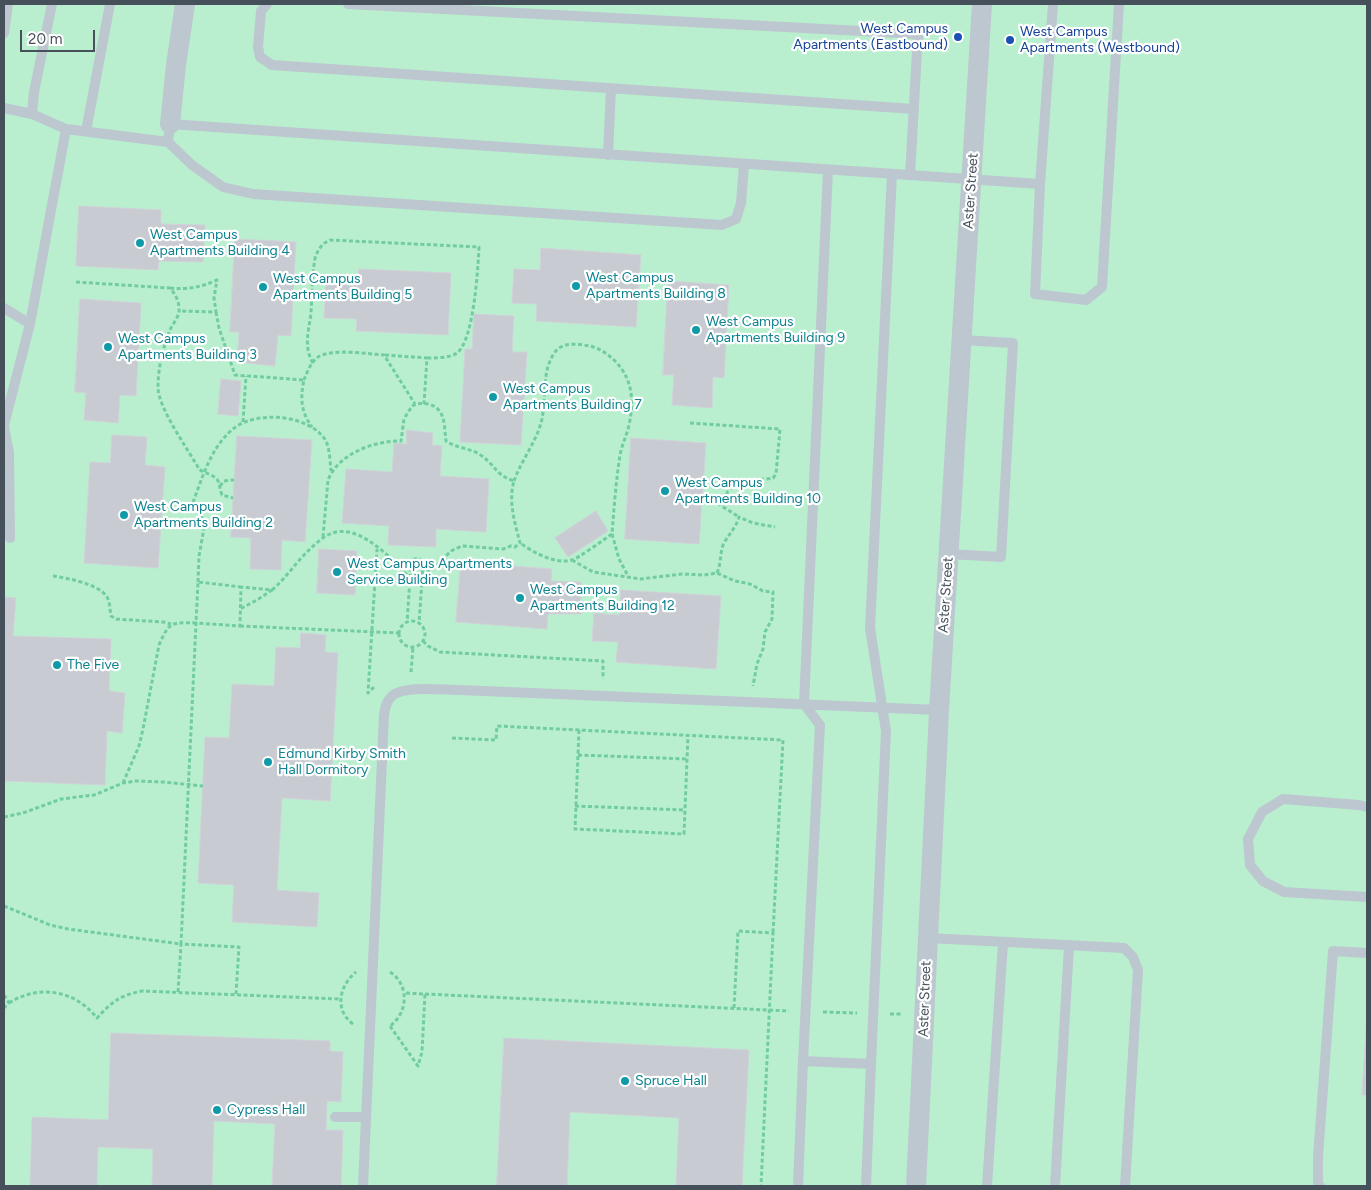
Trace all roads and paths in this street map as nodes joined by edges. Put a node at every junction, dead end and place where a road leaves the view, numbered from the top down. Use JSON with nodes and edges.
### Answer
{"nodes":[{"id":1,"x":8,"y":4,"type":"edge"},
{"id":2,"x":52,"y":4,"type":"edge"},
{"id":3,"x":110,"y":4,"type":"edge"},
{"id":4,"x":185,"y":4,"type":"edge"},
{"id":5,"x":268,"y":4,"type":"edge"},
{"id":6,"x":348,"y":4,"type":"edge"},
{"id":7,"x":982,"y":4,"type":"edge"},
{"id":8,"x":1053,"y":4,"type":"edge"},
{"id":9,"x":1119,"y":4,"type":"edge"},
{"id":10,"x":4,"y":33,"type":"edge"},
{"id":11,"x":611,"y":88,"type":"junction"},
{"id":12,"x":4,"y":108,"type":"edge"},
{"id":13,"x":914,"y":108,"type":"junction"},
{"id":14,"x":32,"y":114,"type":"junction"},
{"id":15,"x":66,"y":129,"type":"junction"},
{"id":16,"x":86,"y":131,"type":"junction"},
{"id":17,"x":169,"y":133,"type":"junction"},
{"id":18,"x":608,"y":154,"type":"junction"},
{"id":19,"x":744,"y":164,"type":"junction"},
{"id":20,"x":828,"y":170,"type":"junction"},
{"id":21,"x":892,"y":174,"type":"junction"},
{"id":22,"x":910,"y":176,"type":"junction"},
{"id":23,"x":972,"y":180,"type":"junction"},
{"id":24,"x":1040,"y":184,"type":"junction"},
{"id":25,"x":76,"y":282,"type":"dead end"},
{"id":26,"x":170,"y":288,"type":"junction"},
{"id":27,"x":4,"y":308,"type":"edge"},
{"id":28,"x":180,"y":311,"type":"junction"},
{"id":29,"x":216,"y":312,"type":"junction"},
{"id":30,"x":30,"y":324,"type":"junction"},
{"id":31,"x":962,"y":340,"type":"junction"},
{"id":32,"x":384,"y":355,"type":"junction"},
{"id":33,"x":427,"y":358,"type":"junction"},
{"id":34,"x":313,"y":363,"type":"junction"},
{"id":35,"x":246,"y":376,"type":"junction"},
{"id":36,"x":304,"y":380,"type":"junction"},
{"id":37,"x":415,"y":404,"type":"junction"},
{"id":38,"x":424,"y":404,"type":"junction"},
{"id":39,"x":243,"y":422,"type":"junction"},
{"id":40,"x":690,"y":423,"type":"dead end"},
{"id":41,"x":4,"y":426,"type":"edge"},
{"id":42,"x":312,"y":428,"type":"junction"},
{"id":43,"x":331,"y":472,"type":"junction"},
{"id":44,"x":204,"y":473,"type":"junction"},
{"id":45,"x":234,"y":480,"type":"dead end"},
{"id":46,"x":514,"y":481,"type":"junction"},
{"id":47,"x":220,"y":487,"type":"junction"},
{"id":48,"x":233,"y":498,"type":"dead end"},
{"id":49,"x":739,"y":517,"type":"junction"},
{"id":50,"x":775,"y":527,"type":"dead end"},
{"id":51,"x":612,"y":534,"type":"junction"},
{"id":52,"x":10,"y":538,"type":"dead end"},
{"id":53,"x":324,"y":538,"type":"junction"},
{"id":54,"x":520,"y":543,"type":"junction"},
{"id":55,"x":377,"y":548,"type":"junction"},
{"id":56,"x":949,"y":554,"type":"junction"},
{"id":57,"x":572,"y":560,"type":"junction"},
{"id":58,"x":423,"y":570,"type":"junction"},
{"id":59,"x":718,"y":573,"type":"junction"},
{"id":60,"x":53,"y":576,"type":"dead end"},
{"id":61,"x":628,"y":576,"type":"junction"},
{"id":62,"x":410,"y":578,"type":"junction"},
{"id":63,"x":198,"y":582,"type":"junction"},
{"id":64,"x":242,"y":587,"type":"junction"},
{"id":65,"x":272,"y":590,"type":"junction"},
{"id":66,"x":240,"y":609,"type":"junction"},
{"id":67,"x":196,"y":623,"type":"junction"},
{"id":68,"x":406,"y":623,"type":"junction"},
{"id":69,"x":419,"y":623,"type":"junction"},
{"id":70,"x":171,"y":624,"type":"junction"},
{"id":71,"x":240,"y":626,"type":"junction"},
{"id":72,"x":372,"y":632,"type":"junction"},
{"id":73,"x":399,"y":633,"type":"junction"},
{"id":74,"x":423,"y":641,"type":"junction"},
{"id":75,"x":413,"y":648,"type":"junction"},
{"id":76,"x":401,"y":673,"type":"dead end"},
{"id":77,"x":613,"y":680,"type":"dead end"},
{"id":78,"x":376,"y":685,"type":"dead end"},
{"id":79,"x":752,"y":689,"type":"dead end"},
{"id":80,"x":804,"y":704,"type":"junction"},
{"id":81,"x":883,"y":708,"type":"junction"},
{"id":82,"x":939,"y":710,"type":"junction"},
{"id":83,"x":579,"y":730,"type":"junction"},
{"id":84,"x":688,"y":735,"type":"junction"},
{"id":85,"x":452,"y":738,"type":"dead end"},
{"id":86,"x":578,"y":755,"type":"junction"},
{"id":87,"x":687,"y":759,"type":"junction"},
{"id":88,"x":123,"y":783,"type":"junction"},
{"id":89,"x":188,"y":785,"type":"junction"},
{"id":90,"x":203,"y":786,"type":"dead end"},
{"id":91,"x":575,"y":806,"type":"junction"},
{"id":92,"x":1367,"y":807,"type":"edge"},
{"id":93,"x":685,"y":810,"type":"junction"},
{"id":94,"x":4,"y":817,"type":"edge"},
{"id":95,"x":1367,"y":897,"type":"edge"},
{"id":96,"x":4,"y":906,"type":"edge"},
{"id":97,"x":773,"y":933,"type":"junction"},
{"id":98,"x":928,"y":938,"type":"junction"},
{"id":99,"x":1003,"y":942,"type":"junction"},
{"id":100,"x":181,"y":944,"type":"junction"},
{"id":101,"x":1070,"y":946,"type":"junction"},
{"id":102,"x":1367,"y":953,"type":"edge"},
{"id":103,"x":363,"y":969,"type":"dead end"},
{"id":104,"x":385,"y":970,"type":"dead end"},
{"id":105,"x":178,"y":992,"type":"junction"},
{"id":106,"x":404,"y":993,"type":"junction"},
{"id":107,"x":236,"y":994,"type":"junction"},
{"id":108,"x":425,"y":994,"type":"junction"},
{"id":109,"x":4,"y":995,"type":"edge"},
{"id":110,"x":340,"y":999,"type":"junction"},
{"id":111,"x":9,"y":1003,"type":"junction"},
{"id":112,"x":4,"y":1008,"type":"edge"},
{"id":113,"x":734,"y":1008,"type":"junction"},
{"id":114,"x":769,"y":1010,"type":"junction"},
{"id":115,"x":794,"y":1011,"type":"dead end"},
{"id":116,"x":818,"y":1012,"type":"dead end"},
{"id":117,"x":861,"y":1013,"type":"dead end"},
{"id":118,"x":884,"y":1014,"type":"dead end"},
{"id":119,"x":909,"y":1014,"type":"dead end"},
{"id":120,"x":357,"y":1027,"type":"dead end"},
{"id":121,"x":803,"y":1061,"type":"junction"},
{"id":122,"x":871,"y":1064,"type":"junction"},
{"id":123,"x":335,"y":1116,"type":"dead end"},
{"id":124,"x":366,"y":1118,"type":"junction"},
{"id":125,"x":363,"y":1186,"type":"edge"},
{"id":126,"x":762,"y":1186,"type":"edge"},
{"id":127,"x":798,"y":1186,"type":"edge"},
{"id":128,"x":866,"y":1186,"type":"edge"},
{"id":129,"x":916,"y":1186,"type":"edge"},
{"id":130,"x":988,"y":1186,"type":"edge"},
{"id":131,"x":1055,"y":1186,"type":"edge"},
{"id":132,"x":1125,"y":1186,"type":"edge"},
{"id":133,"x":1320,"y":1186,"type":"edge"}],
"edges":[{"from":1,"to":10,"type":"lane"},
{"from":2,"to":14,"type":"lane"},
{"from":3,"to":16,"type":"lane"},
{"from":4,"to":17,"type":"street"},
{"from":5,"to":11,"type":"lane"},
{"from":6,"to":13,"type":"lane"},
{"from":7,"to":23,"type":"street","name":"Aster Street"},
{"from":8,"to":24,"type":"lane"},
{"from":9,"to":24,"type":"lane"},
{"from":11,"to":13,"type":"lane"},
{"from":11,"to":18,"type":"lane"},
{"from":12,"to":14,"type":"lane"},
{"from":13,"to":22,"type":"lane"},
{"from":14,"to":15,"type":"lane"},
{"from":15,"to":16,"type":"lane"},
{"from":15,"to":30,"type":"lane"},
{"from":16,"to":17,"type":"lane"},
{"from":17,"to":18,"type":"lane"},
{"from":17,"to":19,"type":"lane"},
{"from":18,"to":19,"type":"lane"},
{"from":19,"to":20,"type":"lane"},
{"from":20,"to":21,"type":"lane"},
{"from":20,"to":80,"type":"lane"},
{"from":21,"to":22,"type":"lane"},
{"from":21,"to":81,"type":"lane"},
{"from":22,"to":23,"type":"lane"},
{"from":23,"to":24,"type":"lane"},
{"from":23,"to":31,"type":"street","name":"Aster Street"},
{"from":25,"to":26,"type":"path"},
{"from":26,"to":28,"type":"path"},
{"from":26,"to":29,"type":"path"},
{"from":27,"to":30,"type":"lane"},
{"from":28,"to":29,"type":"path"},
{"from":28,"to":44,"type":"path"},
{"from":29,"to":35,"type":"path"},
{"from":30,"to":41,"type":"lane"},
{"from":31,"to":56,"type":"street","name":"Aster Street"},
{"from":31,"to":56,"type":"lane"},
{"from":32,"to":33,"type":"path"},
{"from":32,"to":34,"type":"path"},
{"from":32,"to":37,"type":"path"},
{"from":33,"to":34,"type":"path"},
{"from":33,"to":38,"type":"path"},
{"from":34,"to":36,"type":"path"},
{"from":35,"to":36,"type":"path"},
{"from":35,"to":39,"type":"path"},
{"from":36,"to":42,"type":"path"},
{"from":37,"to":38,"type":"path"},
{"from":37,"to":43,"type":"path"},
{"from":38,"to":46,"type":"path"},
{"from":39,"to":42,"type":"path"},
{"from":39,"to":44,"type":"path"},
{"from":40,"to":49,"type":"path"},
{"from":41,"to":52,"type":"lane"},
{"from":42,"to":43,"type":"path"},
{"from":43,"to":53,"type":"path"},
{"from":44,"to":47,"type":"path"},
{"from":44,"to":63,"type":"path"},
{"from":45,"to":47,"type":"path"},
{"from":46,"to":51,"type":"path"},
{"from":46,"to":54,"type":"path"},
{"from":47,"to":48,"type":"path"},
{"from":49,"to":50,"type":"path"},
{"from":49,"to":59,"type":"path"},
{"from":51,"to":57,"type":"path"},
{"from":51,"to":61,"type":"path"},
{"from":53,"to":55,"type":"path"},
{"from":53,"to":65,"type":"path"},
{"from":54,"to":57,"type":"path"},
{"from":54,"to":58,"type":"path"},
{"from":55,"to":62,"type":"path"},
{"from":55,"to":72,"type":"path"},
{"from":56,"to":82,"type":"street","name":"Aster Street"},
{"from":57,"to":61,"type":"path"},
{"from":58,"to":62,"type":"path"},
{"from":58,"to":69,"type":"path"},
{"from":59,"to":61,"type":"path"},
{"from":59,"to":79,"type":"path"},
{"from":60,"to":70,"type":"path"},
{"from":62,"to":68,"type":"path"},
{"from":63,"to":64,"type":"path"},
{"from":63,"to":67,"type":"path"},
{"from":64,"to":65,"type":"path"},
{"from":64,"to":66,"type":"path"},
{"from":65,"to":66,"type":"path"},
{"from":66,"to":71,"type":"path"},
{"from":67,"to":70,"type":"path"},
{"from":67,"to":71,"type":"path"},
{"from":67,"to":89,"type":"path"},
{"from":68,"to":69,"type":"path"},
{"from":68,"to":73,"type":"path"},
{"from":69,"to":74,"type":"path"},
{"from":70,"to":88,"type":"path"},
{"from":71,"to":72,"type":"path"},
{"from":72,"to":73,"type":"path"},
{"from":72,"to":78,"type":"path"},
{"from":73,"to":75,"type":"path"},
{"from":74,"to":75,"type":"path"},
{"from":74,"to":77,"type":"path"},
{"from":75,"to":76,"type":"path"},
{"from":80,"to":81,"type":"lane"},
{"from":80,"to":121,"type":"lane"},
{"from":80,"to":124,"type":"lane"},
{"from":81,"to":82,"type":"lane"},
{"from":81,"to":122,"type":"lane"},
{"from":82,"to":98,"type":"street","name":"Aster Street"},
{"from":83,"to":84,"type":"path"},
{"from":83,"to":85,"type":"path"},
{"from":83,"to":86,"type":"path"},
{"from":84,"to":87,"type":"path"},
{"from":84,"to":97,"type":"path"},
{"from":86,"to":87,"type":"path"},
{"from":86,"to":91,"type":"path"},
{"from":87,"to":93,"type":"path"},
{"from":88,"to":89,"type":"path"},
{"from":88,"to":94,"type":"path"},
{"from":89,"to":90,"type":"path"},
{"from":89,"to":100,"type":"path"},
{"from":91,"to":93,"type":"path"},
{"from":91,"to":93,"type":"path"},
{"from":92,"to":95,"type":"lane"},
{"from":96,"to":100,"type":"path"},
{"from":97,"to":113,"type":"path"},
{"from":97,"to":114,"type":"path"},
{"from":98,"to":99,"type":"lane"},
{"from":98,"to":129,"type":"street","name":"Aster Street"},
{"from":99,"to":101,"type":"lane"},
{"from":99,"to":130,"type":"lane"},
{"from":100,"to":105,"type":"path"},
{"from":100,"to":107,"type":"path"},
{"from":101,"to":131,"type":"lane"},
{"from":101,"to":132,"type":"lane"},
{"from":102,"to":133,"type":"lane"},
{"from":103,"to":110,"type":"path"},
{"from":104,"to":106,"type":"path"},
{"from":105,"to":107,"type":"path"},
{"from":105,"to":111,"type":"path"},
{"from":106,"to":108,"type":"path"},
{"from":106,"to":108,"type":"path"},
{"from":107,"to":110,"type":"path"},
{"from":108,"to":113,"type":"path"},
{"from":109,"to":111,"type":"path"},
{"from":110,"to":120,"type":"path"},
{"from":111,"to":112,"type":"path"},
{"from":113,"to":114,"type":"path"},
{"from":114,"to":115,"type":"path"},
{"from":114,"to":126,"type":"path"},
{"from":116,"to":117,"type":"path"},
{"from":118,"to":119,"type":"path"},
{"from":121,"to":122,"type":"lane"},
{"from":121,"to":127,"type":"lane"},
{"from":122,"to":128,"type":"lane"},
{"from":123,"to":124,"type":"lane"},
{"from":124,"to":125,"type":"lane"}]}
